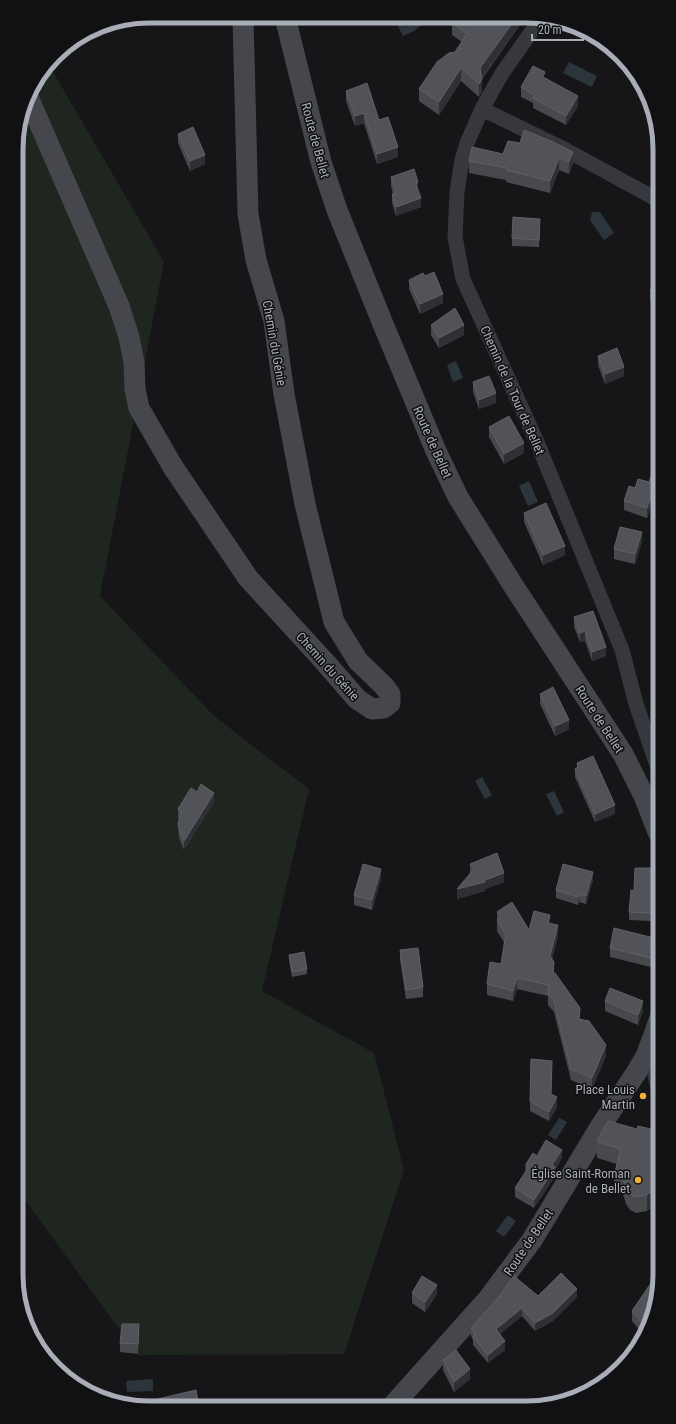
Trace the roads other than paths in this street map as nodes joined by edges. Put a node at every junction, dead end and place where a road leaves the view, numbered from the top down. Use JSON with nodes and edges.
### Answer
{"nodes":[{"id":1,"x":243,"y":23,"type":"edge"},
{"id":2,"x":286,"y":23,"type":"edge"},
{"id":3,"x":537,"y":23,"type":"edge"},
{"id":4,"x":31,"y":105,"type":"edge"},
{"id":5,"x":482,"y":109,"type":"junction"},
{"id":6,"x":653,"y":197,"type":"edge"},
{"id":7,"x":653,"y":753,"type":"edge"},
{"id":8,"x":653,"y":819,"type":"edge"},
{"id":9,"x":653,"y":1038,"type":"edge"},
{"id":10,"x":646,"y":1056,"type":"junction"},
{"id":11,"x":653,"y":1066,"type":"edge"},
{"id":12,"x":397,"y":1401,"type":"edge"}],
"edges":[{"from":1,"to":4,"type":"street","name":"Chemin du Génie"},
{"from":2,"to":8,"type":"street","name":"Route de Bellet"},
{"from":3,"to":5,"type":"street","name":"Chemin de la Tour de Bellet"},
{"from":5,"to":6,"type":"street"},
{"from":5,"to":7,"type":"street","name":"Chemin de la Tour de Bellet"},
{"from":9,"to":10,"type":"street","name":"Route de Bellet"},
{"from":10,"to":11,"type":"street"},
{"from":10,"to":12,"type":"street","name":"Route de Bellet"}]}
